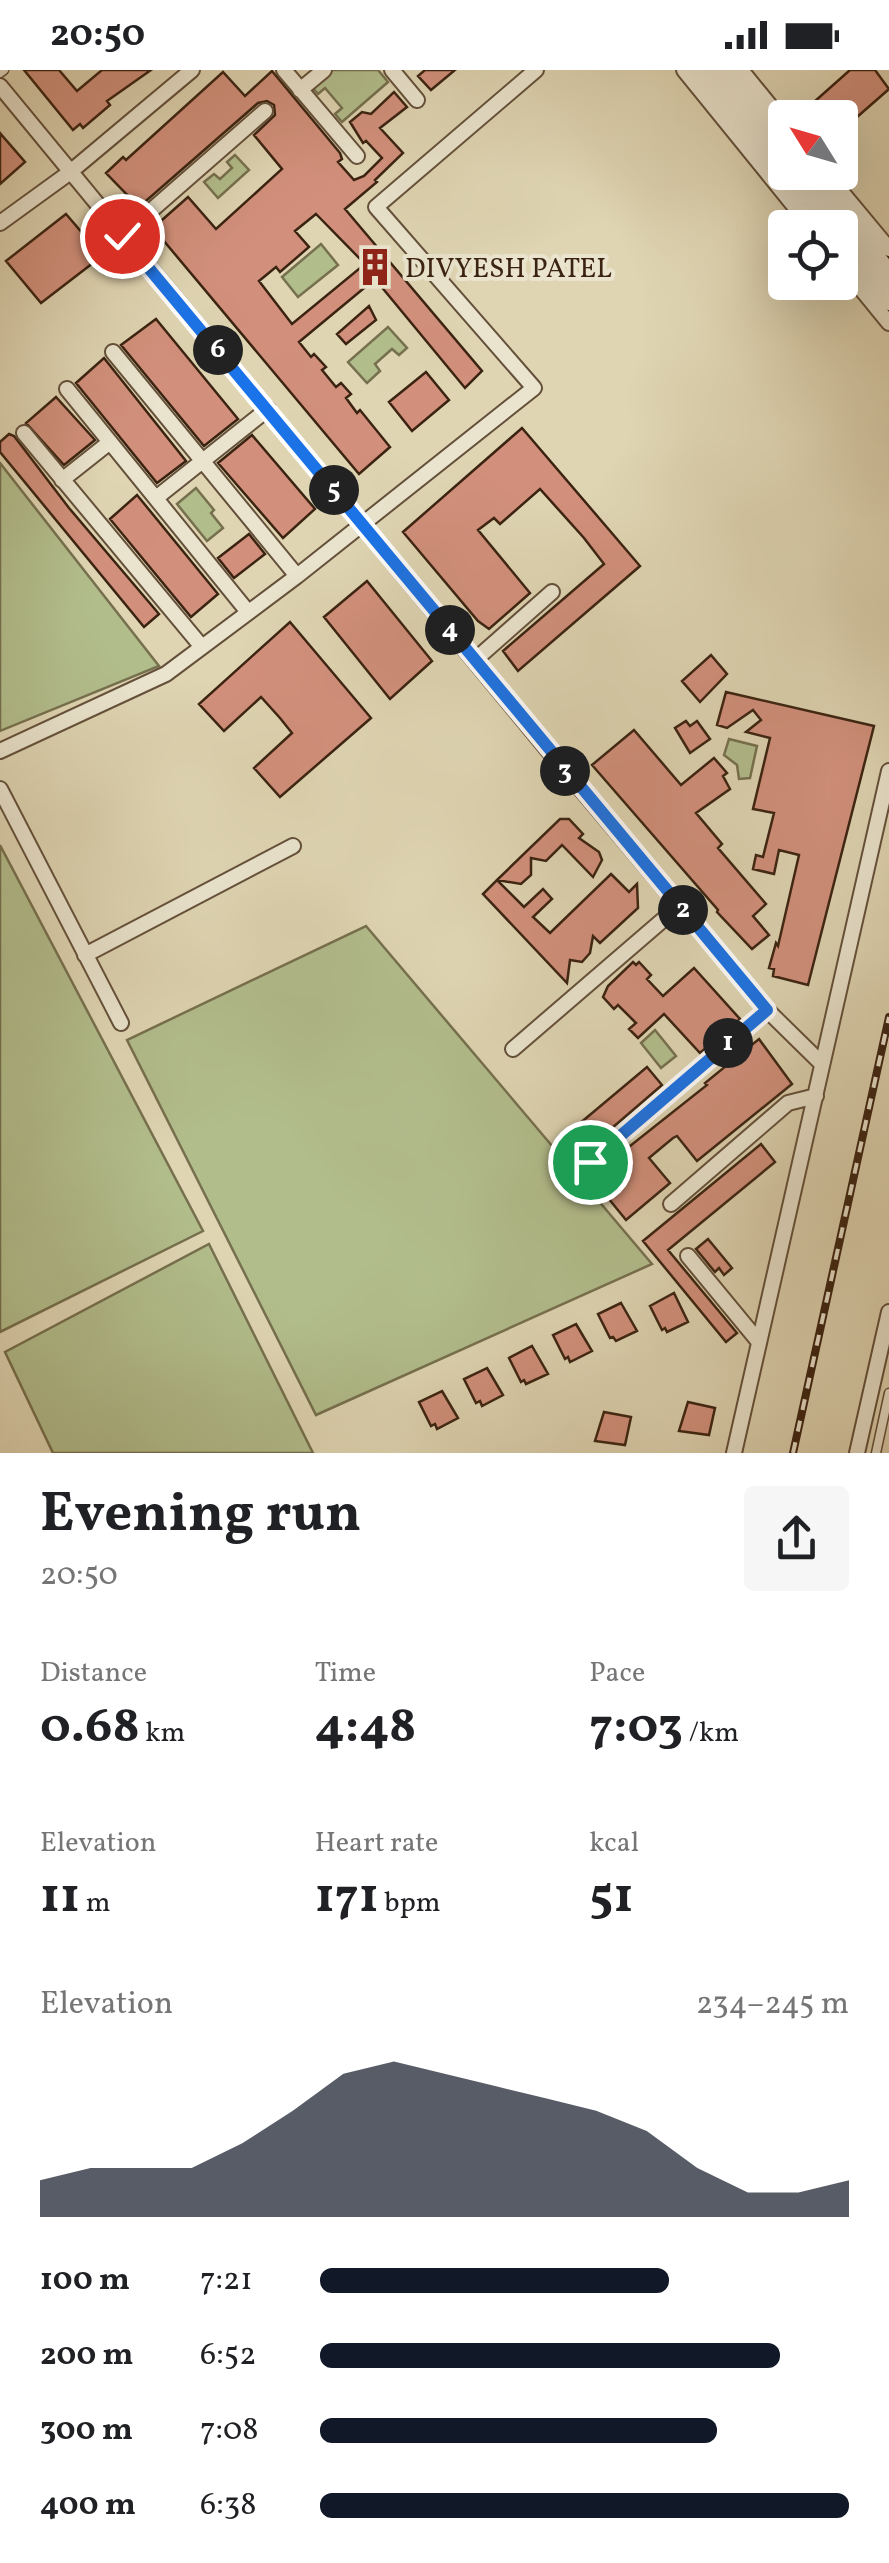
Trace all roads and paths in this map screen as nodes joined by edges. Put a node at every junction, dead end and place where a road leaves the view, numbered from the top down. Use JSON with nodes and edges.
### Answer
{"nodes":[{"id":1,"x":192,"y":70,"type":"edge"},
{"id":2,"x":284,"y":70,"type":"edge"},
{"id":3,"x":324,"y":70,"type":"edge"},
{"id":4,"x":392,"y":70,"type":"edge"},
{"id":5,"x":536,"y":70,"type":"edge"},
{"id":6,"x":684,"y":70,"type":"edge"},
{"id":7,"x":700,"y":70,"type":"edge"},
{"id":8,"x":722,"y":70,"type":"edge"},
{"id":9,"x":741,"y":70,"type":"edge"},
{"id":10,"x":300,"y":90,"type":"junction"},
{"id":11,"x":3,"y":96,"type":"edge"},
{"id":12,"x":417,"y":100,"type":"dead end"},
{"id":13,"x":768,"y":103,"type":"edge"},
{"id":14,"x":265,"y":111,"type":"dead end"},
{"id":15,"x":768,"y":127,"type":"edge"},
{"id":16,"x":356,"y":156,"type":"dead end"},
{"id":17,"x":69,"y":174,"type":"junction"},
{"id":18,"x":821,"y":190,"type":"edge"},
{"id":19,"x":840,"y":190,"type":"edge"},
{"id":20,"x":797,"y":210,"type":"edge"},
{"id":21,"x":815,"y":210,"type":"edge"},
{"id":22,"x":0,"y":224,"type":"edge"},
{"id":23,"x":122,"y":236,"type":"junction"},
{"id":24,"x":889,"y":249,"type":"edge"},
{"id":25,"x":858,"y":262,"type":"edge"},
{"id":26,"x":889,"y":275,"type":"edge"},
{"id":27,"x":858,"y":284,"type":"edge"},
{"id":28,"x":889,"y":300,"type":"edge"},
{"id":29,"x":889,"y":323,"type":"edge"},
{"id":30,"x":113,"y":352,"type":"dead end"},
{"id":31,"x":67,"y":389,"type":"dead end"},
{"id":32,"x":268,"y":409,"type":"junction"},
{"id":33,"x":24,"y":434,"type":"dead end"},
{"id":34,"x":110,"y":442,"type":"junction"},
{"id":35,"x":202,"y":460,"type":"junction"},
{"id":36,"x":62,"y":480,"type":"junction"},
{"id":37,"x":156,"y":498,"type":"junction"},
{"id":38,"x":362,"y":523,"type":"junction"},
{"id":39,"x":297,"y":576,"type":"junction"},
{"id":40,"x":552,"y":592,"type":"dead end"},
{"id":41,"x":248,"y":612,"type":"junction"},
{"id":42,"x":202,"y":647,"type":"junction"},
{"id":43,"x":474,"y":660,"type":"junction"},
{"id":44,"x":0,"y":751,"type":"edge"},
{"id":45,"x":889,"y":771,"type":"edge"},
{"id":46,"x":0,"y":789,"type":"edge"},
{"id":47,"x":293,"y":846,"type":"dead end"},
{"id":48,"x":679,"y":906,"type":"junction"},
{"id":49,"x":85,"y":954,"type":"junction"},
{"id":50,"x":767,"y":1010,"type":"junction"},
{"id":51,"x":121,"y":1023,"type":"dead end"},
{"id":52,"x":513,"y":1048,"type":"dead end"},
{"id":53,"x":822,"y":1064,"type":"junction"},
{"id":54,"x":816,"y":1096,"type":"junction"},
{"id":55,"x":590,"y":1162,"type":"dead end"},
{"id":56,"x":671,"y":1204,"type":"dead end"},
{"id":57,"x":688,"y":1256,"type":"dead end"},
{"id":58,"x":889,"y":1312,"type":"edge"},
{"id":59,"x":759,"y":1342,"type":"junction"},
{"id":60,"x":889,"y":1393,"type":"edge"},
{"id":61,"x":734,"y":1453,"type":"edge"},
{"id":62,"x":857,"y":1453,"type":"edge"},
{"id":63,"x":876,"y":1453,"type":"edge"}],
"edges":[{"from":1,"to":17,"type":"street"},
{"from":2,"to":10,"type":"street"},
{"from":3,"to":10,"type":"street"},
{"from":4,"to":12,"type":"street"},
{"from":5,"to":38,"type":"street"},
{"from":6,"to":20,"type":"street"},
{"from":7,"to":21,"type":"street"},
{"from":8,"to":15,"type":"street"},
{"from":9,"to":13,"type":"street"},
{"from":10,"to":16,"type":"street"},
{"from":11,"to":17,"type":"street"},
{"from":14,"to":23,"type":"street"},
{"from":17,"to":22,"type":"street"},
{"from":17,"to":23,"type":"street"},
{"from":18,"to":26,"type":"street"},
{"from":19,"to":24,"type":"street"},
{"from":23,"to":32,"type":"street"},
{"from":25,"to":28,"type":"street"},
{"from":27,"to":29,"type":"street"},
{"from":30,"to":35,"type":"street"},
{"from":31,"to":34,"type":"street"},
{"from":32,"to":35,"type":"street"},
{"from":32,"to":38,"type":"street"},
{"from":33,"to":36,"type":"street"},
{"from":34,"to":36,"type":"street"},
{"from":34,"to":37,"type":"street"},
{"from":35,"to":37,"type":"street"},
{"from":35,"to":39,"type":"street"},
{"from":36,"to":42,"type":"street"},
{"from":37,"to":41,"type":"street"},
{"from":38,"to":39,"type":"street"},
{"from":38,"to":43,"type":"street"},
{"from":39,"to":41,"type":"street"},
{"from":40,"to":43,"type":"street"},
{"from":41,"to":42,"type":"street"},
{"from":42,"to":44,"type":"street"},
{"from":43,"to":48,"type":"street"},
{"from":45,"to":53,"type":"street"},
{"from":46,"to":49,"type":"street"},
{"from":47,"to":49,"type":"street"},
{"from":48,"to":50,"type":"street"},
{"from":48,"to":52,"type":"street"},
{"from":49,"to":51,"type":"street"},
{"from":50,"to":53,"type":"street"},
{"from":50,"to":55,"type":"street"},
{"from":53,"to":54,"type":"street"},
{"from":54,"to":56,"type":"street"},
{"from":54,"to":59,"type":"street"},
{"from":57,"to":59,"type":"street"},
{"from":58,"to":62,"type":"street"},
{"from":59,"to":61,"type":"street"},
{"from":60,"to":63,"type":"lane"}]}
